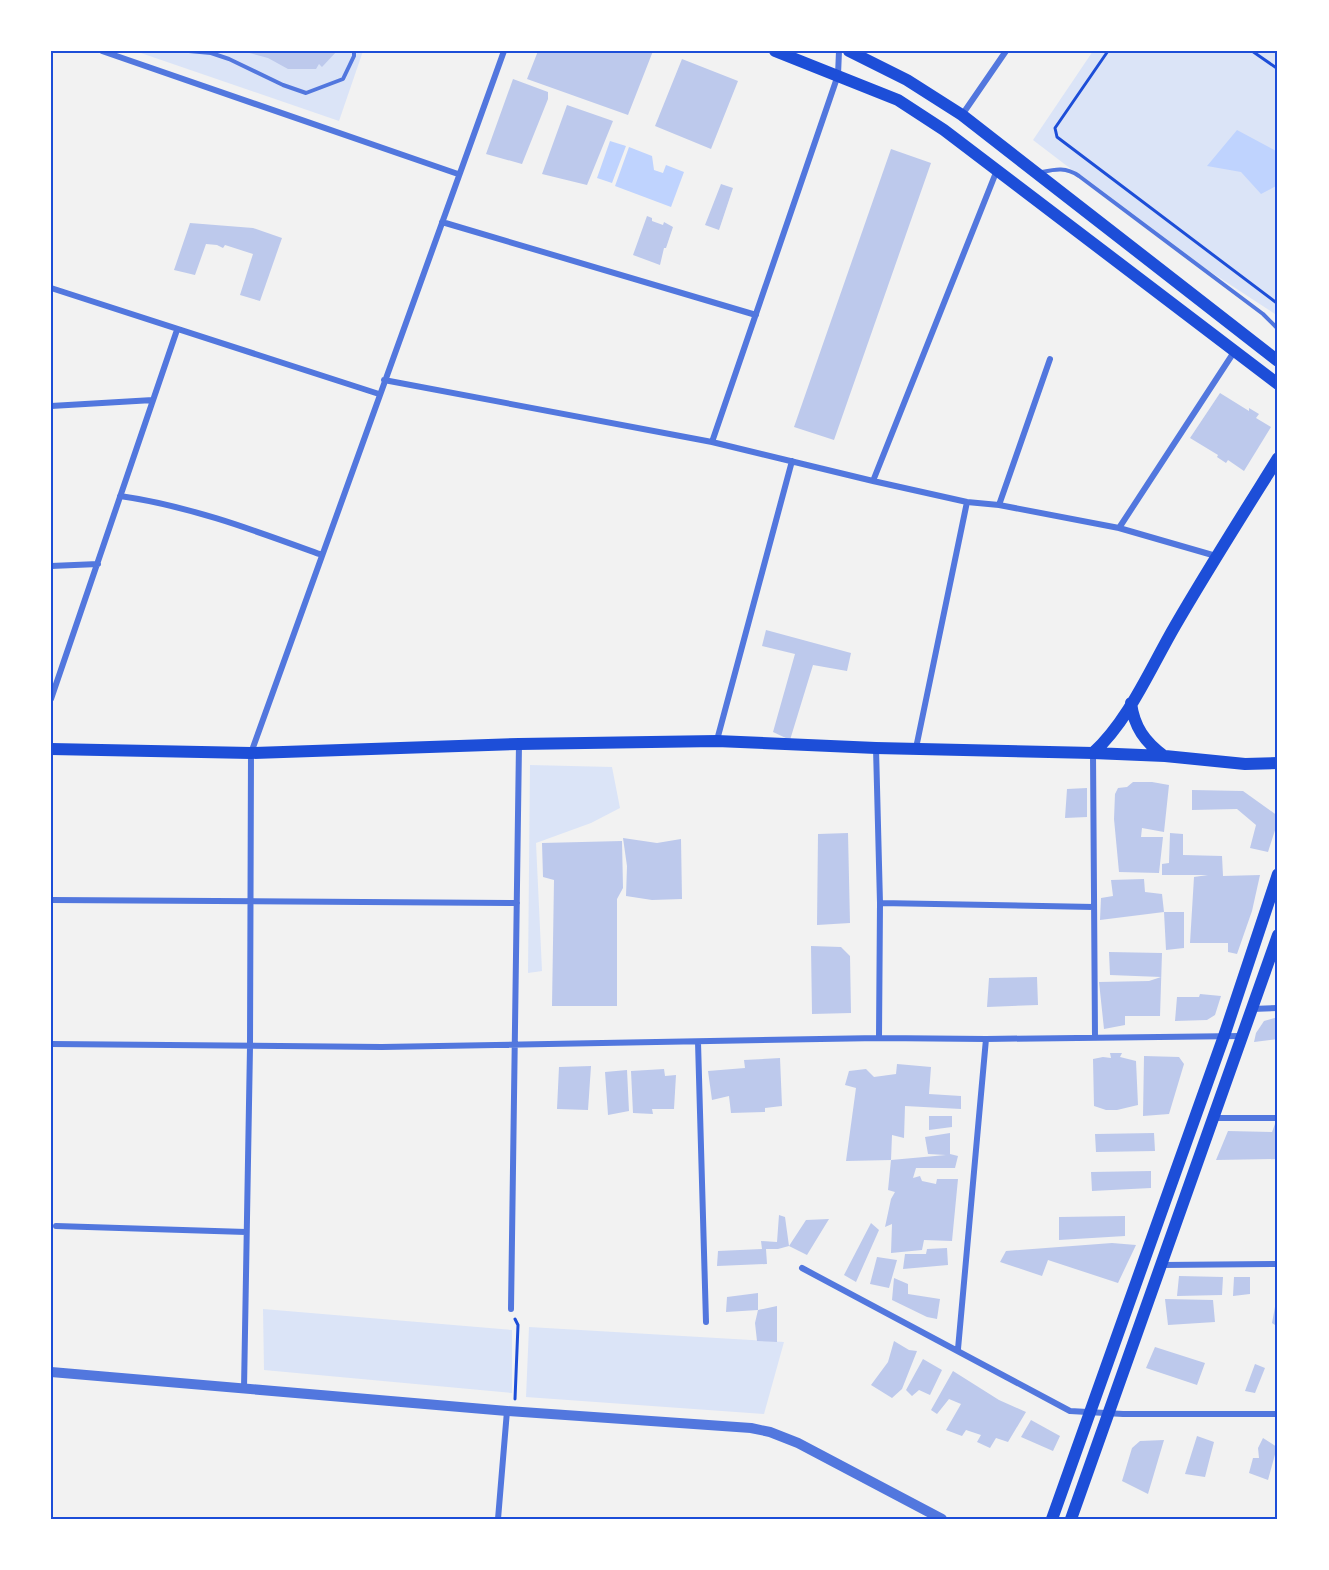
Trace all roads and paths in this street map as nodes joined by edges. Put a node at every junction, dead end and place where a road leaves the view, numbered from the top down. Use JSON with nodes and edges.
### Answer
{"nodes":[{"id":1,"x":102,"y":51,"type":"edge"},
{"id":2,"x":189,"y":51,"type":"edge"},
{"id":3,"x":354,"y":51,"type":"edge"},
{"id":4,"x":504,"y":51,"type":"edge"},
{"id":5,"x":774,"y":51,"type":"edge"},
{"id":6,"x":839,"y":51,"type":"edge"},
{"id":7,"x":849,"y":51,"type":"edge"},
{"id":8,"x":1006,"y":51,"type":"edge"},
{"id":9,"x":1108,"y":51,"type":"edge"},
{"id":10,"x":1252,"y":51,"type":"edge"},
{"id":11,"x":210,"y":52,"type":"edge"},
{"id":12,"x":1278,"y":69,"type":"edge"},
{"id":13,"x":838,"y":75,"type":"junction"},
{"id":14,"x":962,"y":115,"type":"junction"},
{"id":15,"x":997,"y":170,"type":"junction"},
{"id":16,"x":1037,"y":173,"type":"junction"},
{"id":17,"x":458,"y":174,"type":"junction"},
{"id":18,"x":442,"y":222,"type":"junction"},
{"id":19,"x":51,"y":288,"type":"edge"},
{"id":20,"x":1278,"y":304,"type":"edge"},
{"id":21,"x":756,"y":315,"type":"junction"},
{"id":22,"x":1278,"y":329,"type":"edge"},
{"id":23,"x":177,"y":330,"type":"junction"},
{"id":24,"x":1234,"y":352,"type":"junction"},
{"id":25,"x":1050,"y":359,"type":"dead end"},
{"id":26,"x":1278,"y":361,"type":"edge"},
{"id":27,"x":384,"y":380,"type":"junction"},
{"id":28,"x":1278,"y":384,"type":"edge"},
{"id":29,"x":379,"y":394,"type":"junction"},
{"id":30,"x":153,"y":400,"type":"junction"},
{"id":31,"x":51,"y":406,"type":"edge"},
{"id":32,"x":712,"y":442,"type":"junction"},
{"id":33,"x":1278,"y":458,"type":"edge"},
{"id":34,"x":792,"y":461,"type":"junction"},
{"id":35,"x":873,"y":481,"type":"junction"},
{"id":36,"x":120,"y":496,"type":"junction"},
{"id":37,"x":967,"y":502,"type":"junction"},
{"id":38,"x":999,"y":505,"type":"junction"},
{"id":39,"x":1119,"y":528,"type":"junction"},
{"id":40,"x":322,"y":555,"type":"junction"},
{"id":41,"x":1216,"y":556,"type":"junction"},
{"id":42,"x":98,"y":564,"type":"junction"},
{"id":43,"x":51,"y":566,"type":"edge"},
{"id":44,"x":51,"y":699,"type":"edge"},
{"id":45,"x":1131,"y":703,"type":"junction"},
{"id":46,"x":717,"y":741,"type":"junction"},
{"id":47,"x":519,"y":744,"type":"junction"},
{"id":48,"x":916,"y":747,"type":"junction"},
{"id":49,"x":876,"y":748,"type":"junction"},
{"id":50,"x":51,"y":749,"type":"edge"},
{"id":51,"x":251,"y":753,"type":"junction"},
{"id":52,"x":1093,"y":753,"type":"junction"},
{"id":53,"x":1165,"y":756,"type":"junction"},
{"id":54,"x":1278,"y":763,"type":"edge"},
{"id":55,"x":1278,"y":874,"type":"edge"},
{"id":56,"x":51,"y":900,"type":"edge"},
{"id":57,"x":251,"y":901,"type":"junction"},
{"id":58,"x":517,"y":903,"type":"junction"},
{"id":59,"x":880,"y":903,"type":"junction"},
{"id":60,"x":1094,"y":907,"type":"junction"},
{"id":61,"x":1278,"y":935,"type":"edge"},
{"id":62,"x":1278,"y":1008,"type":"edge"},
{"id":63,"x":1252,"y":1009,"type":"junction"},
{"id":64,"x":1224,"y":1036,"type":"junction"},
{"id":65,"x":1242,"y":1036,"type":"junction"},
{"id":66,"x":879,"y":1038,"type":"junction"},
{"id":67,"x":1095,"y":1038,"type":"junction"},
{"id":68,"x":986,"y":1039,"type":"junction"},
{"id":69,"x":698,"y":1042,"type":"junction"},
{"id":70,"x":51,"y":1044,"type":"edge"},
{"id":71,"x":514,"y":1046,"type":"junction"},
{"id":72,"x":250,"y":1047,"type":"junction"},
{"id":73,"x":1213,"y":1118,"type":"junction"},
{"id":74,"x":1278,"y":1118,"type":"edge"},
{"id":75,"x":56,"y":1227,"type":"dead end"},
{"id":76,"x":246,"y":1232,"type":"junction"},
{"id":77,"x":1278,"y":1264,"type":"edge"},
{"id":78,"x":1161,"y":1265,"type":"junction"},
{"id":79,"x":802,"y":1268,"type":"dead end"},
{"id":80,"x":511,"y":1309,"type":"joint"},
{"id":81,"x":706,"y":1322,"type":"dead end"},
{"id":82,"x":958,"y":1349,"type":"junction"},
{"id":83,"x":51,"y":1372,"type":"edge"},
{"id":84,"x":244,"y":1390,"type":"junction"},
{"id":85,"x":511,"y":1411,"type":"junction"},
{"id":86,"x":1089,"y":1412,"type":"junction"},
{"id":87,"x":1108,"y":1412,"type":"junction"},
{"id":88,"x":1278,"y":1414,"type":"edge"},
{"id":89,"x":498,"y":1519,"type":"edge"},
{"id":90,"x":942,"y":1519,"type":"edge"},
{"id":91,"x":1052,"y":1519,"type":"edge"},
{"id":92,"x":1071,"y":1519,"type":"edge"}],
"edges":[{"from":1,"to":17,"type":"street"},
{"from":2,"to":11,"type":"lane"},
{"from":3,"to":11,"type":"lane"},
{"from":4,"to":17,"type":"street"},
{"from":5,"to":13,"type":"main road"},
{"from":6,"to":13,"type":"street"},
{"from":7,"to":14,"type":"main road"},
{"from":8,"to":14,"type":"street"},
{"from":9,"to":20,"type":"path"},
{"from":10,"to":12,"type":"path"},
{"from":13,"to":15,"type":"main road"},
{"from":13,"to":21,"type":"street"},
{"from":14,"to":16,"type":"main road"},
{"from":15,"to":24,"type":"main road"},
{"from":15,"to":35,"type":"street"},
{"from":16,"to":22,"type":"lane"},
{"from":16,"to":26,"type":"main road"},
{"from":17,"to":18,"type":"street"},
{"from":18,"to":21,"type":"street"},
{"from":18,"to":27,"type":"street"},
{"from":19,"to":23,"type":"street"},
{"from":21,"to":32,"type":"street"},
{"from":23,"to":29,"type":"street"},
{"from":23,"to":30,"type":"street"},
{"from":24,"to":28,"type":"main road"},
{"from":24,"to":39,"type":"street"},
{"from":25,"to":38,"type":"street"},
{"from":27,"to":29,"type":"street"},
{"from":27,"to":32,"type":"street"},
{"from":29,"to":40,"type":"street"},
{"from":30,"to":31,"type":"street"},
{"from":30,"to":36,"type":"street"},
{"from":32,"to":34,"type":"street"},
{"from":33,"to":41,"type":"main road"},
{"from":34,"to":35,"type":"street"},
{"from":34,"to":46,"type":"street"},
{"from":35,"to":37,"type":"street"},
{"from":36,"to":40,"type":"street"},
{"from":36,"to":42,"type":"street"},
{"from":37,"to":38,"type":"street"},
{"from":37,"to":48,"type":"street"},
{"from":38,"to":39,"type":"street"},
{"from":39,"to":41,"type":"street"},
{"from":40,"to":51,"type":"street"},
{"from":41,"to":45,"type":"main road"},
{"from":42,"to":43,"type":"street"},
{"from":42,"to":44,"type":"street"},
{"from":45,"to":52,"type":"main road"},
{"from":45,"to":53,"type":"main road"},
{"from":46,"to":47,"type":"main road"},
{"from":46,"to":49,"type":"main road"},
{"from":47,"to":51,"type":"main road"},
{"from":47,"to":58,"type":"street"},
{"from":48,"to":49,"type":"main road"},
{"from":48,"to":52,"type":"main road"},
{"from":49,"to":59,"type":"street"},
{"from":50,"to":51,"type":"main road"},
{"from":51,"to":57,"type":"street"},
{"from":52,"to":53,"type":"main road"},
{"from":52,"to":60,"type":"street"},
{"from":53,"to":54,"type":"main road"},
{"from":55,"to":64,"type":"main road"},
{"from":56,"to":57,"type":"street"},
{"from":57,"to":58,"type":"street"},
{"from":57,"to":72,"type":"street"},
{"from":58,"to":71,"type":"street"},
{"from":59,"to":60,"type":"street"},
{"from":59,"to":66,"type":"street"},
{"from":60,"to":67,"type":"street"},
{"from":61,"to":63,"type":"main road"},
{"from":62,"to":63,"type":"street"},
{"from":63,"to":65,"type":"main road"},
{"from":64,"to":65,"type":"street"},
{"from":64,"to":67,"type":"street"},
{"from":64,"to":86,"type":"main road"},
{"from":65,"to":73,"type":"main road"},
{"from":66,"to":68,"type":"street"},
{"from":66,"to":69,"type":"street"},
{"from":67,"to":68,"type":"street"},
{"from":68,"to":82,"type":"street"},
{"from":69,"to":71,"type":"street"},
{"from":69,"to":81,"type":"street"},
{"from":70,"to":72,"type":"street"},
{"from":71,"to":72,"type":"street"},
{"from":71,"to":80,"type":"street"},
{"from":72,"to":76,"type":"street"},
{"from":73,"to":74,"type":"street"},
{"from":73,"to":78,"type":"main road"},
{"from":75,"to":76,"type":"street"},
{"from":76,"to":84,"type":"street"},
{"from":77,"to":78,"type":"street"},
{"from":78,"to":87,"type":"main road"},
{"from":79,"to":82,"type":"street"},
{"from":80,"to":85,"type":"path"},
{"from":82,"to":86,"type":"street"},
{"from":83,"to":84,"type":"street"},
{"from":84,"to":85,"type":"street"},
{"from":85,"to":89,"type":"street"},
{"from":85,"to":90,"type":"street"},
{"from":86,"to":87,"type":"street"},
{"from":86,"to":91,"type":"main road"},
{"from":87,"to":88,"type":"street"},
{"from":87,"to":92,"type":"main road"}]}
